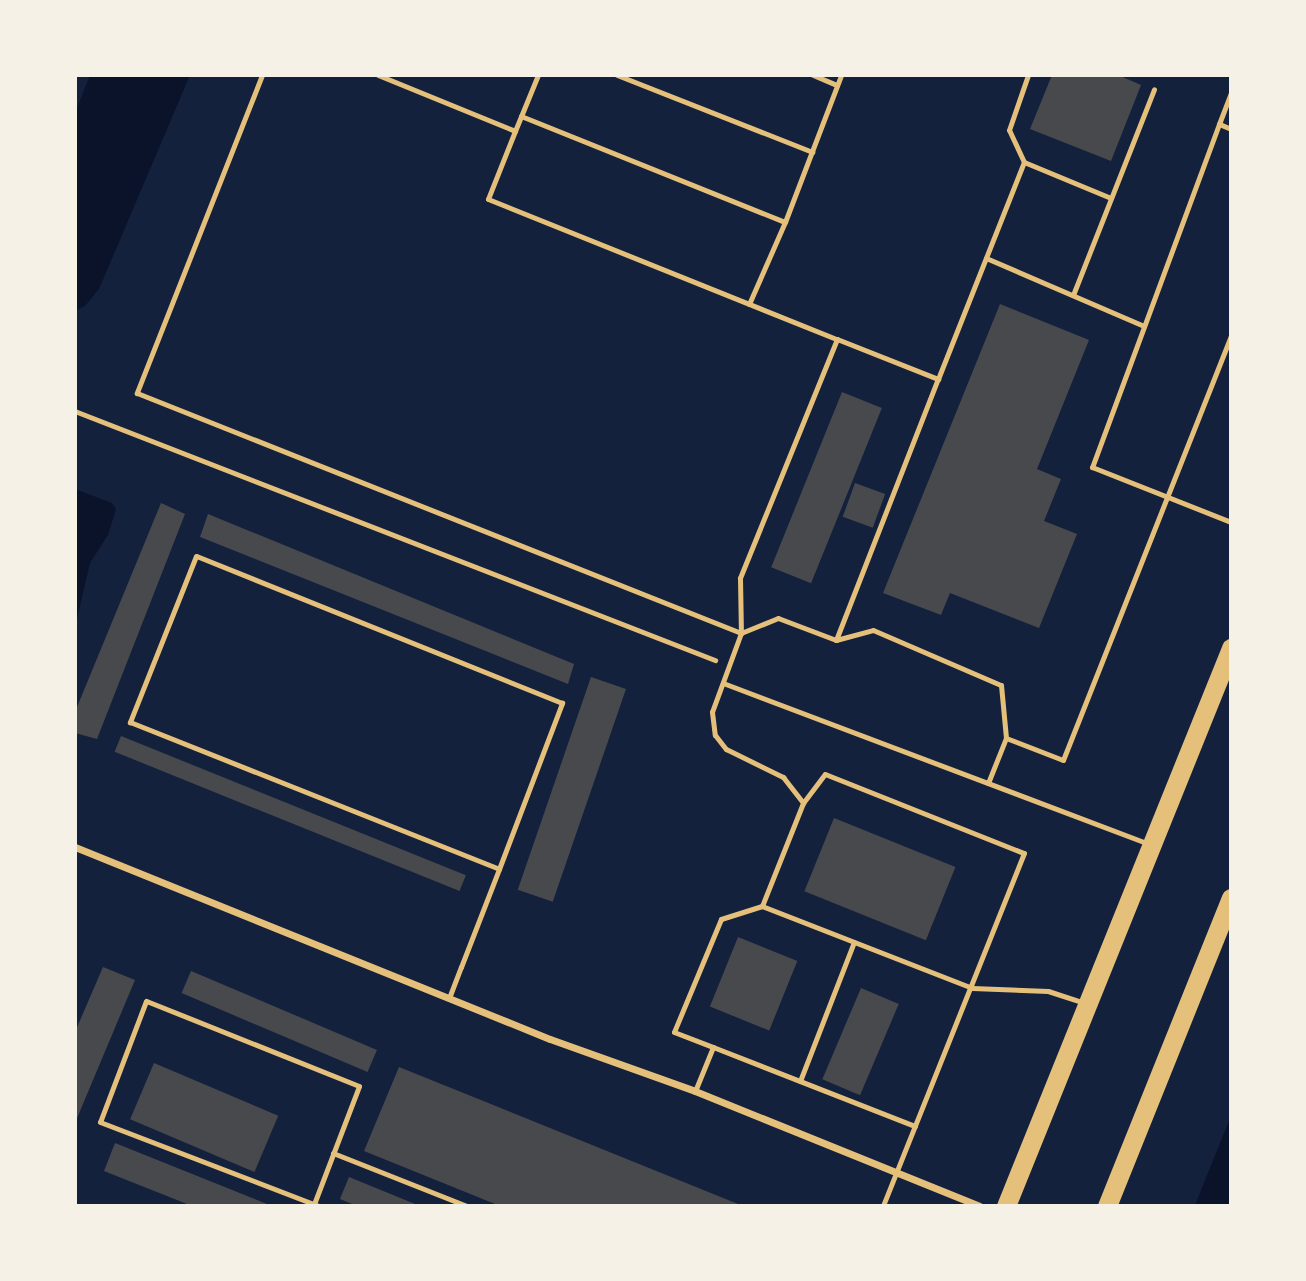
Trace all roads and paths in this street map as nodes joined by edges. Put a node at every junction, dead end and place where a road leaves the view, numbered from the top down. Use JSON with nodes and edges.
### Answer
{"nodes":[{"id":1,"x":262,"y":75,"type":"edge"},
{"id":2,"x":378,"y":75,"type":"edge"},
{"id":3,"x":538,"y":75,"type":"edge"},
{"id":4,"x":617,"y":75,"type":"edge"},
{"id":5,"x":813,"y":75,"type":"edge"},
{"id":6,"x":841,"y":75,"type":"edge"},
{"id":7,"x":1028,"y":75,"type":"edge"},
{"id":8,"x":837,"y":85,"type":"junction"},
{"id":9,"x":1154,"y":89,"type":"dead end"},
{"id":10,"x":1231,"y":93,"type":"edge"},
{"id":11,"x":521,"y":116,"type":"junction"},
{"id":12,"x":1219,"y":124,"type":"junction"},
{"id":13,"x":1231,"y":129,"type":"edge"},
{"id":14,"x":515,"y":131,"type":"junction"},
{"id":15,"x":812,"y":152,"type":"junction"},
{"id":16,"x":1024,"y":162,"type":"junction"},
{"id":17,"x":1111,"y":198,"type":"junction"},
{"id":18,"x":785,"y":222,"type":"junction"},
{"id":19,"x":986,"y":258,"type":"junction"},
{"id":20,"x":1073,"y":295,"type":"junction"},
{"id":21,"x":749,"y":304,"type":"junction"},
{"id":22,"x":1144,"y":326,"type":"junction"},
{"id":23,"x":1231,"y":336,"type":"edge"},
{"id":24,"x":836,"y":339,"type":"junction"},
{"id":25,"x":938,"y":379,"type":"junction"},
{"id":26,"x":75,"y":411,"type":"edge"},
{"id":27,"x":1167,"y":497,"type":"junction"},
{"id":28,"x":1231,"y":522,"type":"edge"},
{"id":29,"x":741,"y":633,"type":"junction"},
{"id":30,"x":836,"y":640,"type":"junction"},
{"id":31,"x":1231,"y":648,"type":"edge"},
{"id":32,"x":729,"y":666,"type":"junction"},
{"id":33,"x":723,"y":683,"type":"junction"},
{"id":34,"x":1006,"y":738,"type":"junction"},
{"id":35,"x":988,"y":783,"type":"junction"},
{"id":36,"x":803,"y":803,"type":"junction"},
{"id":37,"x":1152,"y":845,"type":"junction"},
{"id":38,"x":75,"y":847,"type":"edge"},
{"id":39,"x":499,"y":869,"type":"junction"},
{"id":40,"x":1231,"y":898,"type":"edge"},
{"id":41,"x":762,"y":906,"type":"junction"},
{"id":42,"x":854,"y":942,"type":"junction"},
{"id":43,"x":972,"y":988,"type":"junction"},
{"id":44,"x":449,"y":998,"type":"junction"},
{"id":45,"x":1087,"y":1004,"type":"junction"},
{"id":46,"x":713,"y":1047,"type":"junction"},
{"id":47,"x":800,"y":1081,"type":"junction"},
{"id":48,"x":695,"y":1091,"type":"junction"},
{"id":49,"x":915,"y":1126,"type":"junction"},
{"id":50,"x":334,"y":1153,"type":"junction"},
{"id":51,"x":896,"y":1172,"type":"junction"},
{"id":52,"x":317,"y":1205,"type":"edge"},
{"id":53,"x":467,"y":1206,"type":"edge"},
{"id":54,"x":883,"y":1206,"type":"edge"},
{"id":55,"x":980,"y":1206,"type":"edge"},
{"id":56,"x":1006,"y":1206,"type":"edge"},
{"id":57,"x":1107,"y":1206,"type":"edge"}],
"edges":[{"from":1,"to":29,"type":"lane"},
{"from":2,"to":14,"type":"lane"},
{"from":3,"to":11,"type":"lane"},
{"from":4,"to":15,"type":"lane"},
{"from":5,"to":8,"type":"lane"},
{"from":6,"to":8,"type":"lane"},
{"from":7,"to":16,"type":"lane"},
{"from":8,"to":15,"type":"lane"},
{"from":9,"to":17,"type":"lane"},
{"from":10,"to":12,"type":"lane"},
{"from":11,"to":14,"type":"lane"},
{"from":11,"to":18,"type":"lane"},
{"from":12,"to":13,"type":"lane"},
{"from":12,"to":22,"type":"lane"},
{"from":14,"to":21,"type":"lane"},
{"from":15,"to":18,"type":"lane"},
{"from":16,"to":17,"type":"lane"},
{"from":16,"to":19,"type":"lane"},
{"from":17,"to":20,"type":"lane"},
{"from":18,"to":21,"type":"lane"},
{"from":19,"to":20,"type":"lane"},
{"from":19,"to":25,"type":"lane"},
{"from":20,"to":22,"type":"lane"},
{"from":21,"to":24,"type":"lane"},
{"from":22,"to":27,"type":"lane"},
{"from":23,"to":27,"type":"lane"},
{"from":24,"to":25,"type":"lane"},
{"from":24,"to":29,"type":"lane"},
{"from":25,"to":30,"type":"lane"},
{"from":26,"to":32,"type":"path"},
{"from":27,"to":28,"type":"lane"},
{"from":27,"to":34,"type":"lane"},
{"from":29,"to":30,"type":"lane"},
{"from":29,"to":32,"type":"lane"},
{"from":30,"to":34,"type":"lane"},
{"from":31,"to":37,"type":"highway"},
{"from":32,"to":33,"type":"lane"},
{"from":33,"to":35,"type":"lane"},
{"from":33,"to":36,"type":"lane"},
{"from":34,"to":35,"type":"lane"},
{"from":35,"to":37,"type":"lane"},
{"from":36,"to":41,"type":"lane"},
{"from":36,"to":43,"type":"lane"},
{"from":37,"to":45,"type":"highway"},
{"from":38,"to":44,"type":"street"},
{"from":39,"to":39,"type":"lane"},
{"from":39,"to":44,"type":"lane"},
{"from":40,"to":57,"type":"highway"},
{"from":41,"to":42,"type":"lane"},
{"from":41,"to":46,"type":"lane"},
{"from":42,"to":43,"type":"lane"},
{"from":42,"to":47,"type":"lane"},
{"from":43,"to":45,"type":"lane"},
{"from":43,"to":49,"type":"lane"},
{"from":44,"to":48,"type":"street"},
{"from":45,"to":56,"type":"highway"},
{"from":46,"to":47,"type":"lane"},
{"from":46,"to":48,"type":"lane"},
{"from":47,"to":49,"type":"lane"},
{"from":48,"to":51,"type":"street"},
{"from":49,"to":51,"type":"lane"},
{"from":50,"to":52,"type":"lane"},
{"from":50,"to":52,"type":"lane"},
{"from":50,"to":53,"type":"lane"},
{"from":51,"to":54,"type":"lane"},
{"from":51,"to":55,"type":"street"}]}
